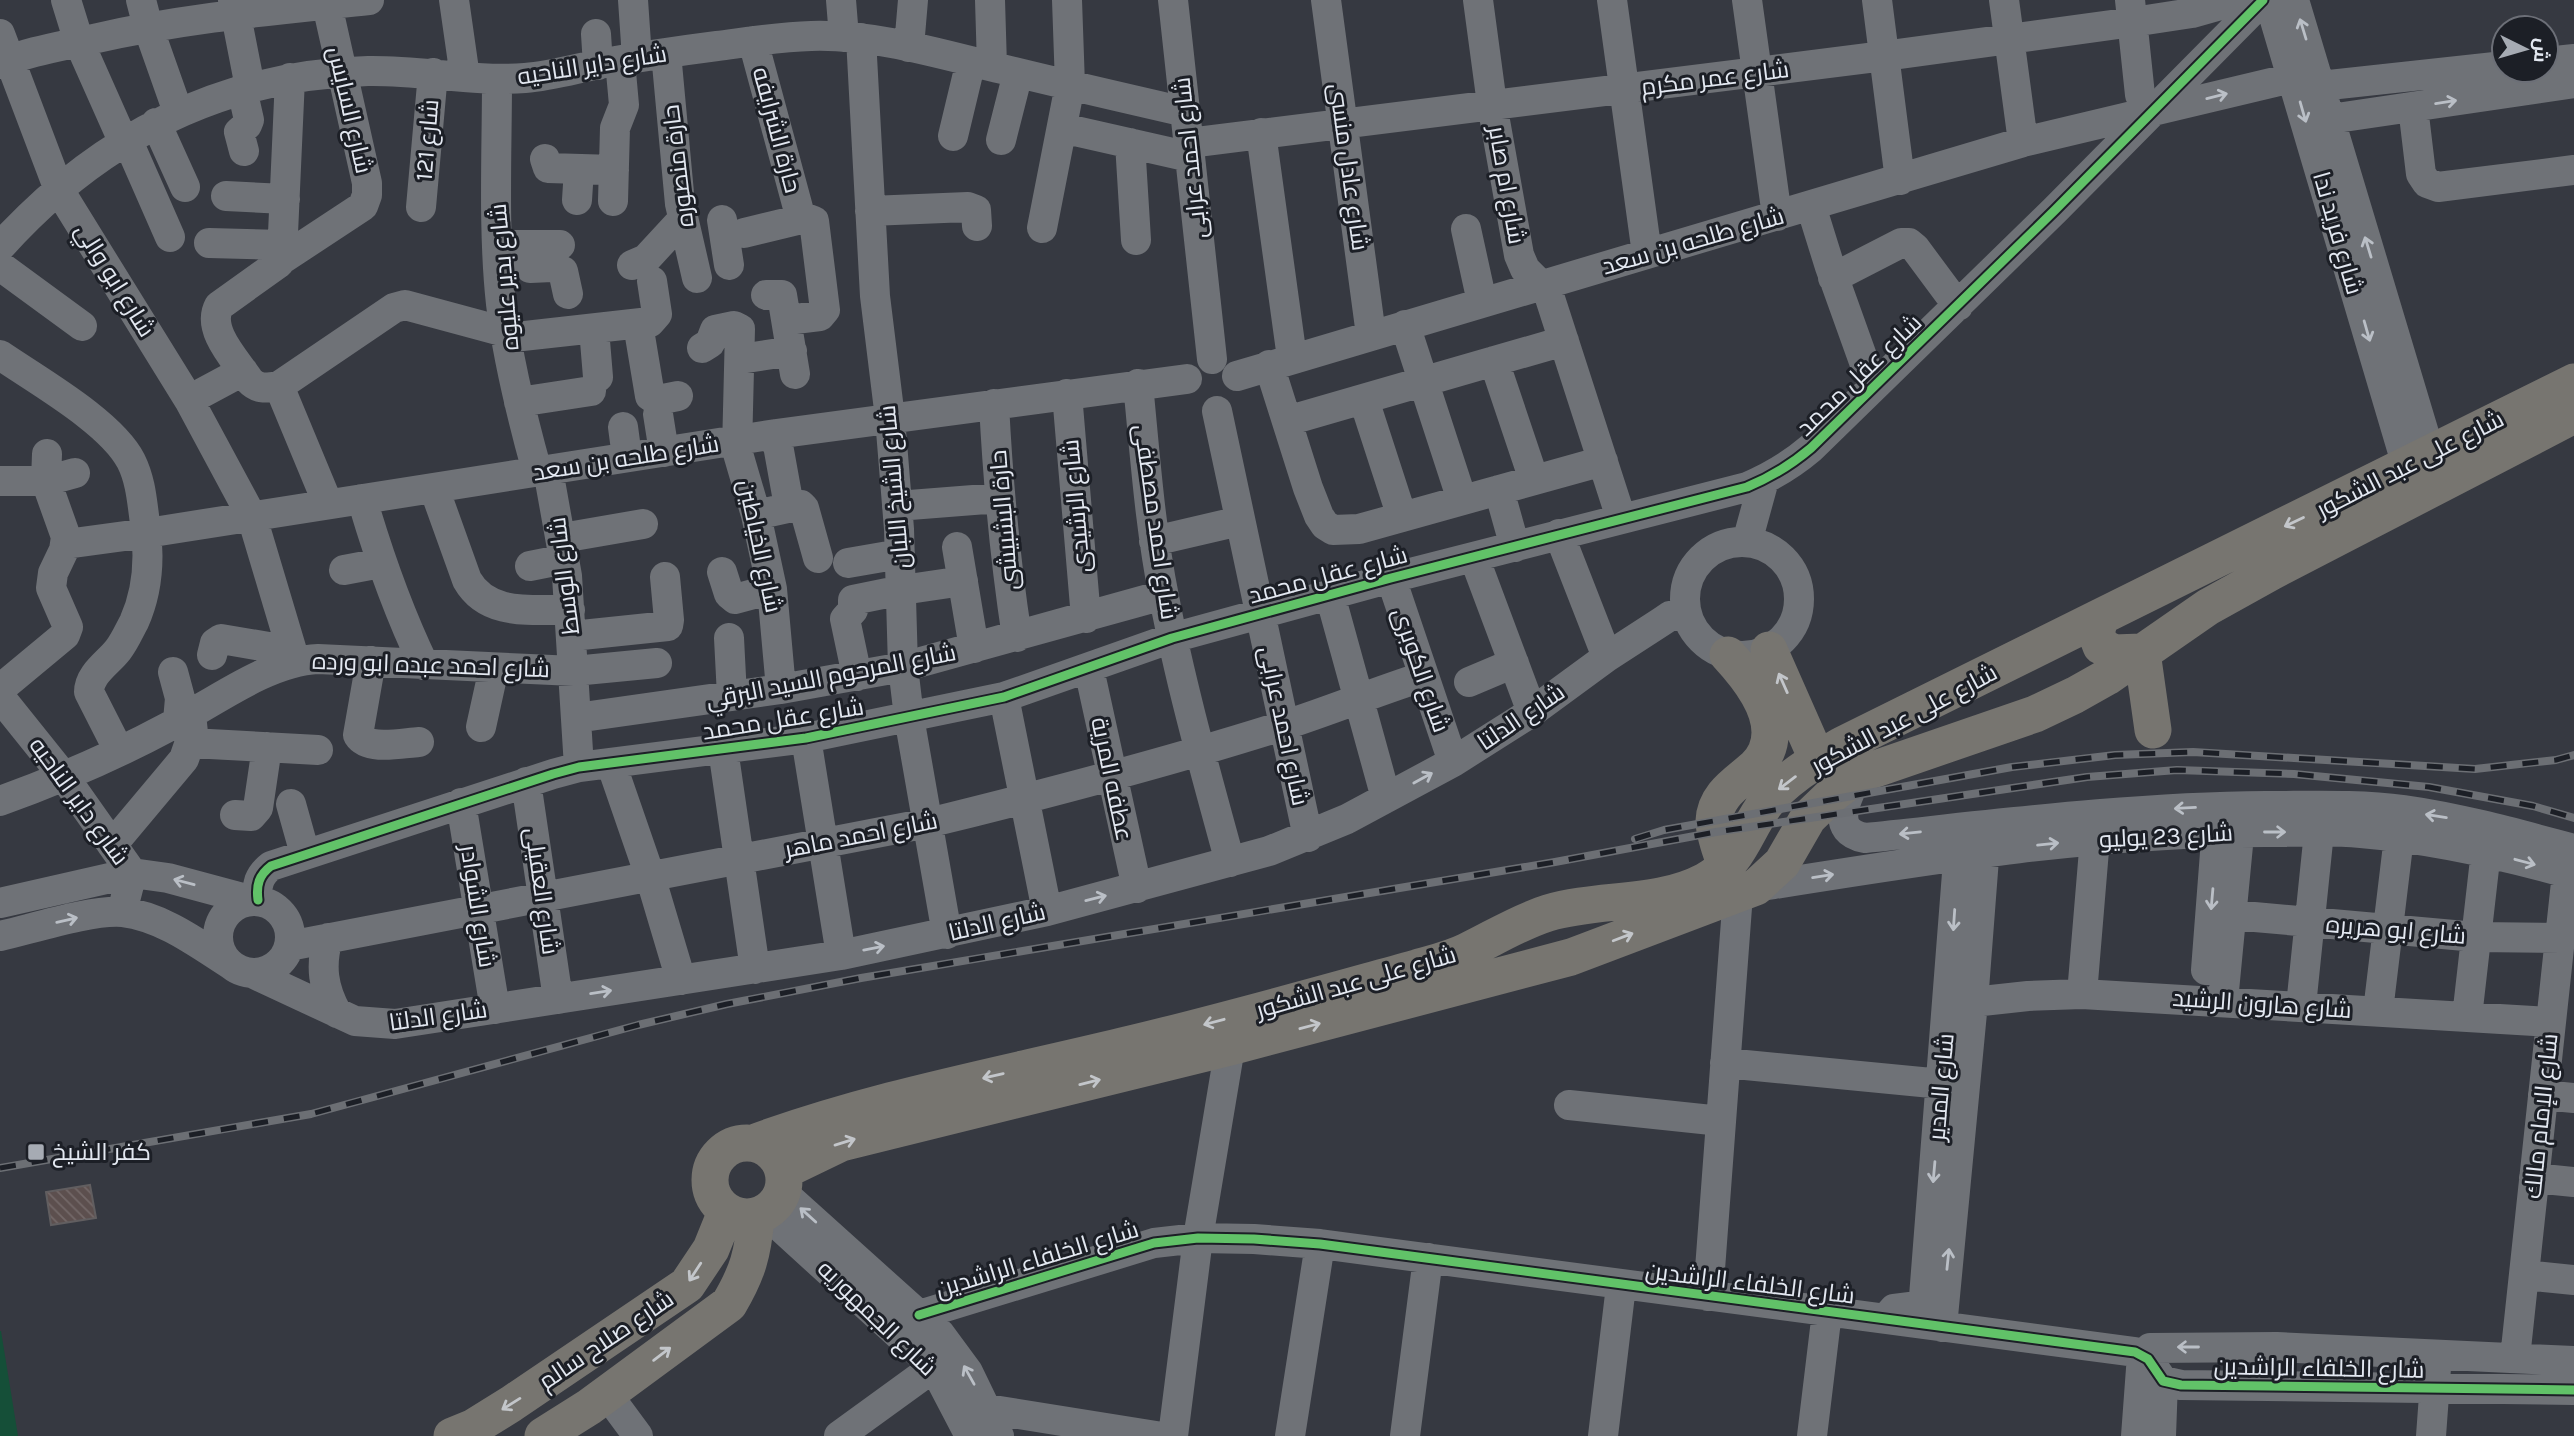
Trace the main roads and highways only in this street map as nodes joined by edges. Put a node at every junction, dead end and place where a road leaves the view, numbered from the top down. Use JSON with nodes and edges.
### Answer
{"nodes":[{"id":1,"x":2574,"y":382,"type":"edge"},
{"id":2,"x":2574,"y":415,"type":"edge"},
{"id":3,"x":2100,"y":619,"type":"junction"},
{"id":4,"x":1769,"y":650,"type":"road end"},
{"id":5,"x":2142,"y":652,"type":"junction"},
{"id":6,"x":1728,"y":655,"type":"road end"},
{"id":7,"x":2005,"y":665,"type":"junction"},
{"id":8,"x":2035,"y":714,"type":"junction"},
{"id":9,"x":2153,"y":730,"type":"dead end"},
{"id":10,"x":1818,"y":761,"type":"junction"},
{"id":11,"x":1740,"y":883,"type":"junction"},
{"id":12,"x":1578,"y":906,"type":"junction"},
{"id":13,"x":1482,"y":942,"type":"junction"},
{"id":14,"x":1571,"y":957,"type":"junction"},
{"id":15,"x":1519,"y":970,"type":"junction"},
{"id":16,"x":753,"y":1143,"type":"junction"},
{"id":17,"x":763,"y":1201,"type":"junction"},
{"id":18,"x":452,"y":1436,"type":"edge"},
{"id":19,"x":543,"y":1436,"type":"edge"}],
"edges":[{"from":1,"to":3,"type":"main road","name":"شارع على عبد الشكور","one_way":true},
{"from":2,"to":5,"type":"main road","name":"شارع على عبد الشكور"},
{"from":3,"to":5,"type":"main road"},
{"from":3,"to":7,"type":"main road","name":"شارع على عبد الشكور"},
{"from":10,"to":4,"type":"main road","one_way":true},
{"from":5,"to":8,"type":"main road","name":"شارع على عبد الشكور"},
{"from":5,"to":9,"type":"main road"},
{"from":6,"to":11,"type":"main road"},
{"from":7,"to":8,"type":"main road"},
{"from":7,"to":10,"type":"main road","name":"شارع على عبد الشكور"},
{"from":8,"to":11,"type":"main road","name":"شارع على عبد الشكور"},
{"from":10,"to":11,"type":"main road","name":"شارع على عبد الشكور","one_way":true},
{"from":11,"to":12,"type":"main road","name":"شارع على عبد الشكور"},
{"from":14,"to":11,"type":"main road","name":"شارع على عبد الشكور","one_way":true},
{"from":12,"to":13,"type":"main road","name":"شارع على عبد الشكور"},
{"from":12,"to":14,"type":"main road"},
{"from":13,"to":15,"type":"main road"},
{"from":13,"to":16,"type":"main road","name":"شارع على عبد الشكور","one_way":true},
{"from":14,"to":15,"type":"main road","name":"شارع على عبد الشكور"},
{"from":17,"to":15,"type":"main road","name":"شارع على عبد الشكور","one_way":true},
{"from":16,"to":17,"type":"main road"},
{"from":16,"to":17,"type":"main road"},
{"from":17,"to":18,"type":"main road","name":"شارع صلاح سالم","one_way":true},
{"from":19,"to":17,"type":"main road","name":"شارع صلاح سالم","one_way":true}]}
